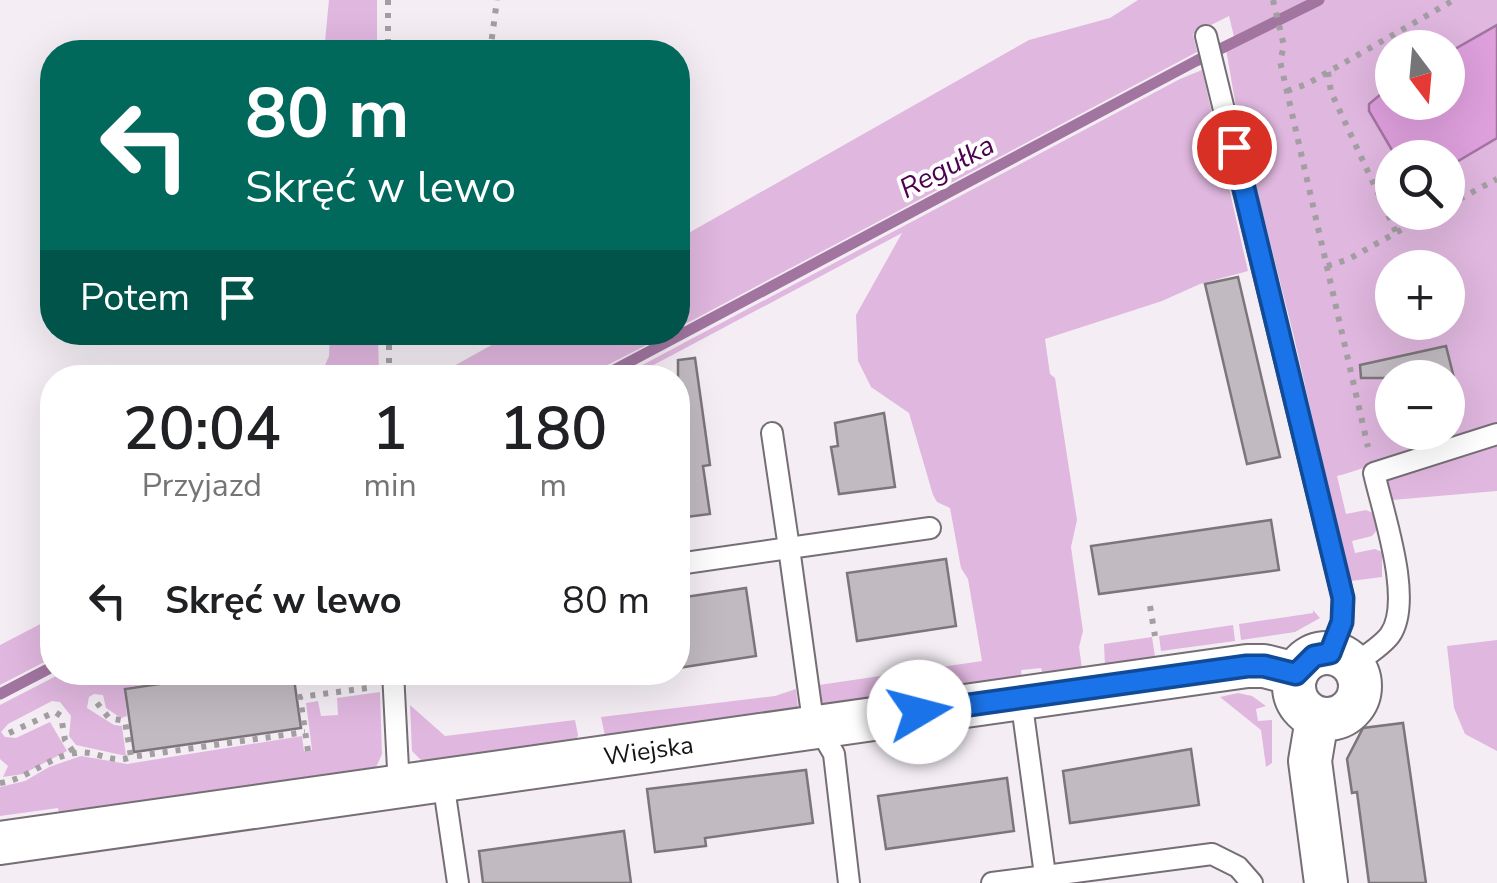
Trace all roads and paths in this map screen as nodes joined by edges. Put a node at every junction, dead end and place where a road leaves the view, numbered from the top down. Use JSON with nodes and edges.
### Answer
{"nodes":[{"id":1,"x":388,"y":0,"type":"edge"},
{"id":2,"x":497,"y":0,"type":"edge"},
{"id":3,"x":1454,"y":0,"type":"edge"},
{"id":4,"x":1273,"y":1,"type":"edge"},
{"id":5,"x":1206,"y":36,"type":"dead end"},
{"id":6,"x":388,"y":40,"type":"edge"},
{"id":7,"x":492,"y":40,"type":"edge"},
{"id":8,"x":1328,"y":72,"type":"junction"},
{"id":9,"x":1287,"y":91,"type":"junction"},
{"id":10,"x":1497,"y":179,"type":"edge"},
{"id":11,"x":1465,"y":196,"type":"edge"},
{"id":12,"x":1400,"y":230,"type":"edge"},
{"id":13,"x":1396,"y":232,"type":"junction"},
{"id":14,"x":1327,"y":266,"type":"junction"},
{"id":15,"x":772,"y":433,"type":"dead end"},
{"id":16,"x":1497,"y":434,"type":"edge"},
{"id":17,"x":1374,"y":473,"type":"junction"},
{"id":18,"x":930,"y":528,"type":"dead end"},
{"id":19,"x":789,"y":548,"type":"junction"},
{"id":20,"x":690,"y":562,"type":"edge"},
{"id":21,"x":1150,"y":606,"type":"dead end"},
{"id":22,"x":1155,"y":636,"type":"dead end"},
{"id":23,"x":1326,"y":664,"type":"junction"},
{"id":24,"x":366,"y":685,"type":"edge"},
{"id":25,"x":393,"y":685,"type":"edge"},
{"id":26,"x":1020,"y":698,"type":"junction"},
{"id":27,"x":96,"y":704,"type":"dead end"},
{"id":28,"x":1316,"y":719,"type":"junction"},
{"id":29,"x":818,"y":727,"type":"junction"},
{"id":30,"x":305,"y":732,"type":"junction"},
{"id":31,"x":9,"y":733,"type":"dead end"},
{"id":32,"x":308,"y":751,"type":"dead end"},
{"id":33,"x":74,"y":753,"type":"junction"},
{"id":34,"x":131,"y":757,"type":"junction"},
{"id":35,"x":0,"y":781,"type":"edge"},
{"id":36,"x":443,"y":781,"type":"junction"},
{"id":37,"x":399,"y":788,"type":"junction"},
{"id":38,"x":0,"y":843,"type":"edge"},
{"id":39,"x":1045,"y":875,"type":"junction"},
{"id":40,"x":458,"y":883,"type":"edge"},
{"id":41,"x":849,"y":883,"type":"edge"},
{"id":42,"x":992,"y":883,"type":"edge"},
{"id":43,"x":1252,"y":883,"type":"edge"},
{"id":44,"x":1326,"y":883,"type":"edge"}],
"edges":[{"from":1,"to":6,"type":"path"},
{"from":2,"to":7,"type":"path"},
{"from":3,"to":8,"type":"path"},
{"from":4,"to":9,"type":"path"},
{"from":5,"to":23,"type":"lane"},
{"from":8,"to":9,"type":"path"},
{"from":8,"to":13,"type":"path"},
{"from":9,"to":14,"type":"path"},
{"from":10,"to":11,"type":"path"},
{"from":12,"to":13,"type":"path"},
{"from":13,"to":14,"type":"path"},
{"from":14,"to":17,"type":"path"},
{"from":15,"to":19,"type":"lane"},
{"from":16,"to":17,"type":"lane"},
{"from":17,"to":23,"type":"lane"},
{"from":18,"to":19,"type":"lane"},
{"from":19,"to":20,"type":"lane"},
{"from":19,"to":29,"type":"lane"},
{"from":21,"to":22,"type":"path"},
{"from":23,"to":26,"type":"street","name":"Wiejska"},
{"from":23,"to":28,"type":"street"},
{"from":23,"to":28,"type":"street"},
{"from":24,"to":30,"type":"path"},
{"from":25,"to":37,"type":"lane"},
{"from":26,"to":29,"type":"street","name":"Wiejska"},
{"from":26,"to":39,"type":"lane"},
{"from":27,"to":34,"type":"path"},
{"from":28,"to":44,"type":"street"},
{"from":29,"to":36,"type":"street","name":"Wiejska"},
{"from":29,"to":41,"type":"lane"},
{"from":30,"to":32,"type":"path"},
{"from":30,"to":34,"type":"path"},
{"from":31,"to":33,"type":"path"},
{"from":33,"to":34,"type":"path"},
{"from":33,"to":35,"type":"path"},
{"from":36,"to":37,"type":"street","name":"Wiejska"},
{"from":36,"to":40,"type":"lane"},
{"from":37,"to":38,"type":"street","name":"Wiejska"},
{"from":39,"to":42,"type":"lane"},
{"from":39,"to":43,"type":"lane"}]}
